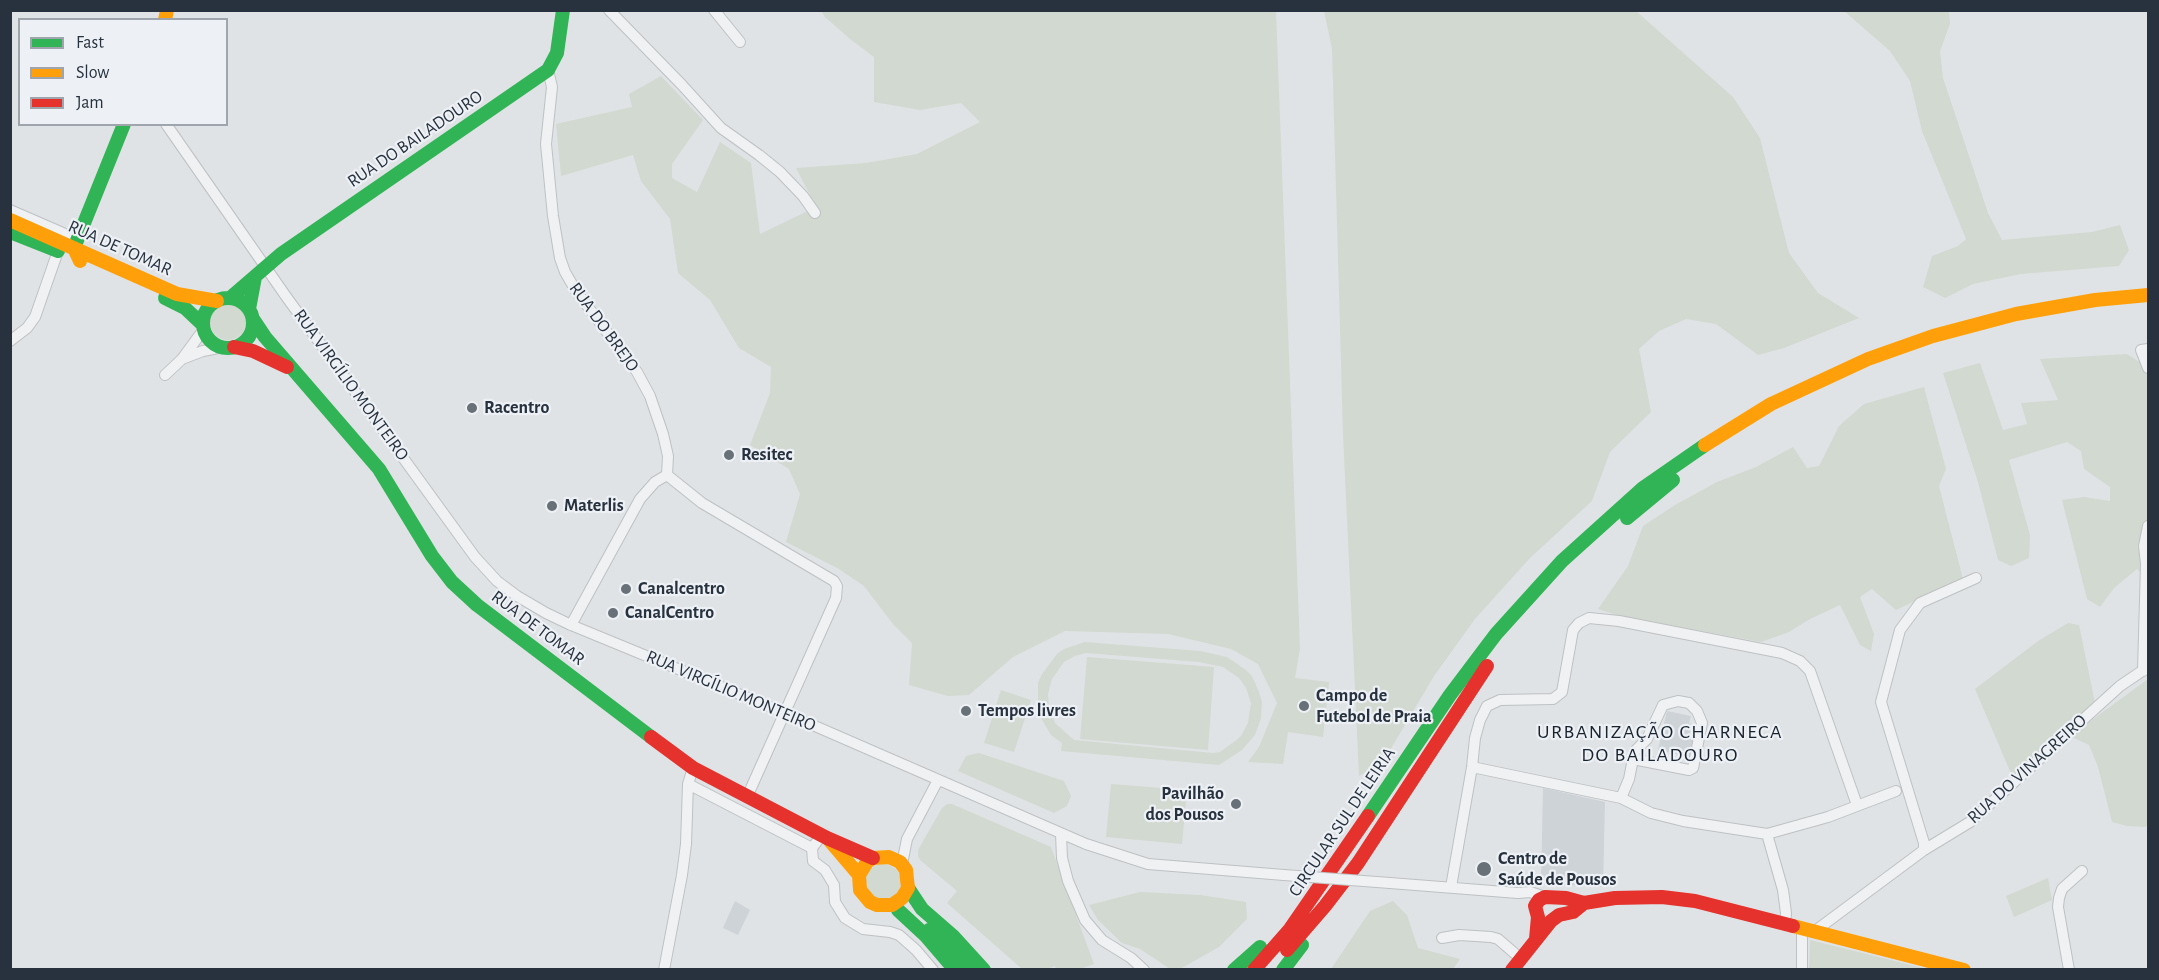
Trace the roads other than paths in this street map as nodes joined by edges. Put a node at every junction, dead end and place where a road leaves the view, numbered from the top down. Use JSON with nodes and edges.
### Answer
{"nodes":[{"id":1,"x":563,"y":10,"type":"edge"},
{"id":2,"x":609,"y":10,"type":"edge"},
{"id":3,"x":714,"y":10,"type":"edge"},
{"id":4,"x":740,"y":42,"type":"dead end"},
{"id":5,"x":548,"y":70,"type":"junction"},
{"id":6,"x":123,"y":126,"type":"edge"},
{"id":7,"x":167,"y":126,"type":"edge"},
{"id":8,"x":10,"y":210,"type":"edge"},
{"id":9,"x":815,"y":213,"type":"dead end"},
{"id":10,"x":10,"y":220,"type":"edge"},
{"id":11,"x":10,"y":232,"type":"edge"},
{"id":12,"x":74,"y":248,"type":"junction"},
{"id":13,"x":58,"y":251,"type":"junction"},
{"id":14,"x":80,"y":261,"type":"junction"},
{"id":15,"x":265,"y":266,"type":"junction"},
{"id":16,"x":255,"y":277,"type":"junction"},
{"id":17,"x":2148,"y":295,"type":"edge"},
{"id":18,"x":223,"y":299,"type":"junction"},
{"id":19,"x":2148,"y":306,"type":"edge"},
{"id":20,"x":251,"y":314,"type":"junction"},
{"id":21,"x":203,"y":327,"type":"junction"},
{"id":22,"x":10,"y":341,"type":"edge"},
{"id":23,"x":228,"y":347,"type":"junction"},
{"id":24,"x":2148,"y":350,"type":"edge"},
{"id":25,"x":182,"y":359,"type":"junction"},
{"id":26,"x":2148,"y":368,"type":"edge"},
{"id":27,"x":294,"y":372,"type":"junction"},
{"id":28,"x":165,"y":375,"type":"dead end"},
{"id":29,"x":667,"y":475,"type":"junction"},
{"id":30,"x":2148,"y":526,"type":"edge"},
{"id":31,"x":1976,"y":578,"type":"dead end"},
{"id":32,"x":571,"y":625,"type":"junction"},
{"id":33,"x":2146,"y":669,"type":"edge"},
{"id":34,"x":785,"y":713,"type":"junction"},
{"id":35,"x":1633,"y":759,"type":"junction"},
{"id":36,"x":1472,"y":767,"type":"junction"},
{"id":37,"x":693,"y":768,"type":"junction"},
{"id":38,"x":938,"y":780,"type":"junction"},
{"id":39,"x":688,"y":784,"type":"junction"},
{"id":40,"x":1896,"y":791,"type":"dead end"},
{"id":41,"x":747,"y":797,"type":"junction"},
{"id":42,"x":1621,"y":798,"type":"junction"},
{"id":43,"x":1857,"y":805,"type":"junction"},
{"id":44,"x":1061,"y":834,"type":"junction"},
{"id":45,"x":1767,"y":834,"type":"junction"},
{"id":46,"x":824,"y":837,"type":"junction"},
{"id":47,"x":908,"y":839,"type":"junction"},
{"id":48,"x":812,"y":848,"type":"junction"},
{"id":49,"x":1924,"y":850,"type":"junction"},
{"id":50,"x":889,"y":856,"type":"junction"},
{"id":51,"x":873,"y":858,"type":"junction"},
{"id":52,"x":902,"y":864,"type":"junction"},
{"id":53,"x":2082,"y":871,"type":"dead end"},
{"id":54,"x":859,"y":874,"type":"junction"},
{"id":55,"x":1451,"y":887,"type":"junction"},
{"id":56,"x":908,"y":888,"type":"junction"},
{"id":57,"x":1518,"y":893,"type":"junction"},
{"id":58,"x":1313,"y":896,"type":"junction"},
{"id":59,"x":1549,"y":897,"type":"junction"},
{"id":60,"x":1584,"y":903,"type":"junction"},
{"id":61,"x":1325,"y":906,"type":"junction"},
{"id":62,"x":891,"y":908,"type":"junction"},
{"id":63,"x":1536,"y":913,"type":"junction"},
{"id":64,"x":1555,"y":918,"type":"junction"},
{"id":65,"x":1785,"y":924,"type":"junction"},
{"id":66,"x":1809,"y":930,"type":"junction"},
{"id":67,"x":1443,"y":938,"type":"dead end"},
{"id":68,"x":1536,"y":939,"type":"junction"},
{"id":69,"x":1516,"y":964,"type":"edge"},
{"id":70,"x":664,"y":969,"type":"edge"},
{"id":71,"x":933,"y":969,"type":"edge"},
{"id":72,"x":955,"y":969,"type":"edge"},
{"id":73,"x":971,"y":969,"type":"edge"},
{"id":74,"x":984,"y":969,"type":"edge"},
{"id":75,"x":1144,"y":969,"type":"edge"},
{"id":76,"x":1234,"y":969,"type":"edge"},
{"id":77,"x":1254,"y":969,"type":"edge"},
{"id":78,"x":1270,"y":969,"type":"edge"},
{"id":79,"x":1283,"y":969,"type":"edge"},
{"id":80,"x":1802,"y":969,"type":"edge"},
{"id":81,"x":1964,"y":969,"type":"edge"},
{"id":82,"x":2069,"y":969,"type":"edge"}],
"edges":[{"from":1,"to":5,"type":"main road"},
{"from":2,"to":9,"type":"street"},
{"from":3,"to":4,"type":"street"},
{"from":5,"to":15,"type":"main road","name":"RUA DO BAILADOURO"},
{"from":5,"to":29,"type":"street","name":"RUA DO BREJO"},
{"from":6,"to":12,"type":"main road"},
{"from":7,"to":15,"type":"street","name":"RUA VIRGÍLIO MONTEIRO"},
{"from":8,"to":12,"type":"street"},
{"from":10,"to":12,"type":"main road","name":"RUA DE TOMAR"},
{"from":11,"to":13,"type":"main road","name":"RUA DE TOMAR"},
{"from":12,"to":13,"type":"main road"},
{"from":12,"to":14,"type":"main road"},
{"from":12,"to":18,"type":"main road","name":"RUA DE TOMAR"},
{"from":13,"to":14,"type":"main road","name":"RUA DE TOMAR"},
{"from":13,"to":22,"type":"street"},
{"from":14,"to":21,"type":"main road","name":"RUA DE TOMAR"},
{"from":15,"to":16,"type":"main road","name":"RUA DO BAILADOURO"},
{"from":15,"to":32,"type":"street","name":"RUA VIRGÍLIO MONTEIRO"},
{"from":16,"to":18,"type":"main road","name":"RUA DO BAILADOURO"},
{"from":16,"to":20,"type":"main road"},
{"from":17,"to":58,"type":"main road","name":"CIRCULAR SUL DE LEIRIA"},
{"from":18,"to":20,"type":"main road","name":"RUA DE TOMAR"},
{"from":18,"to":21,"type":"main road"},
{"from":19,"to":61,"type":"main road","name":"CIRCULAR SUL DE LEIRIA"},
{"from":20,"to":23,"type":"main road"},
{"from":20,"to":27,"type":"main road","name":"RUA DE TOMAR"},
{"from":21,"to":23,"type":"main road","name":"RUA DE TOMAR"},
{"from":21,"to":25,"type":"street"},
{"from":23,"to":25,"type":"street"},
{"from":23,"to":27,"type":"main road","name":"RUA DE TOMAR"},
{"from":24,"to":26,"type":"street"},
{"from":25,"to":28,"type":"street"},
{"from":27,"to":37,"type":"main road","name":"RUA DE TOMAR"},
{"from":29,"to":32,"type":"street"},
{"from":29,"to":34,"type":"street"},
{"from":30,"to":33,"type":"street"},
{"from":31,"to":49,"type":"street"},
{"from":32,"to":34,"type":"street","name":"RUA VIRGÍLIO MONTEIRO"},
{"from":33,"to":49,"type":"street","name":"RUA DO VINAGREIRO"},
{"from":34,"to":38,"type":"street","name":"RUA VIRGÍLIO MONTEIRO"},
{"from":34,"to":41,"type":"street"},
{"from":35,"to":35,"type":"street"},
{"from":35,"to":42,"type":"street"},
{"from":36,"to":42,"type":"street"},
{"from":36,"to":43,"type":"street"},
{"from":36,"to":55,"type":"street"},
{"from":37,"to":39,"type":"street"},
{"from":37,"to":41,"type":"main road","name":"RUA DE TOMAR"},
{"from":38,"to":44,"type":"street","name":"RUA VIRGÍLIO MONTEIRO"},
{"from":38,"to":47,"type":"street"},
{"from":39,"to":48,"type":"street"},
{"from":39,"to":70,"type":"street"},
{"from":40,"to":43,"type":"street"},
{"from":41,"to":46,"type":"main road","name":"RUA DE TOMAR"},
{"from":42,"to":45,"type":"street"},
{"from":43,"to":45,"type":"street"},
{"from":44,"to":55,"type":"street","name":"RUA VIRGÍLIO MONTEIRO","bridge":true},
{"from":44,"to":75,"type":"street"},
{"from":45,"to":65,"type":"street"},
{"from":46,"to":48,"type":"street"},
{"from":46,"to":51,"type":"main road","name":"RUA DE TOMAR"},
{"from":46,"to":54,"type":"main road","name":"RUA DE TOMAR"},
{"from":47,"to":50,"type":"street"},
{"from":47,"to":52,"type":"street"},
{"from":48,"to":71,"type":"street"},
{"from":49,"to":66,"type":"street","name":"RUA DO VINAGREIRO"},
{"from":50,"to":51,"type":"main road"},
{"from":50,"to":52,"type":"main road"},
{"from":51,"to":54,"type":"main road"},
{"from":52,"to":56,"type":"main road"},
{"from":53,"to":82,"type":"street"},
{"from":54,"to":62,"type":"main road","name":"RUA DE TOMAR"},
{"from":55,"to":57,"type":"street","name":"RUA VIRGÍLIO MONTEIRO"},
{"from":56,"to":62,"type":"main road"},
{"from":56,"to":74,"type":"main road"},
{"from":57,"to":59,"type":"street","name":"RUA VIRGÍLIO MONTEIRO"},
{"from":57,"to":63,"type":"street"},
{"from":58,"to":76,"type":"main road"},
{"from":58,"to":77,"type":"main road","name":"CIRCULAR SUL DE LEIRIA"},
{"from":59,"to":60,"type":"main road"},
{"from":59,"to":63,"type":"main road"},
{"from":59,"to":64,"type":"main road"},
{"from":60,"to":64,"type":"main road"},
{"from":60,"to":65,"type":"main road"},
{"from":61,"to":78,"type":"main road","name":"CIRCULAR SUL DE LEIRIA"},
{"from":61,"to":79,"type":"main road"},
{"from":62,"to":72,"type":"main road"},
{"from":62,"to":73,"type":"main road","name":"RUA DE TOMAR"},
{"from":63,"to":64,"type":"main road"},
{"from":63,"to":68,"type":"main road"},
{"from":64,"to":68,"type":"main road"},
{"from":65,"to":66,"type":"main road"},
{"from":66,"to":80,"type":"street"},
{"from":66,"to":81,"type":"main road"},
{"from":67,"to":69,"type":"street"},
{"from":68,"to":69,"type":"main road"}]}
